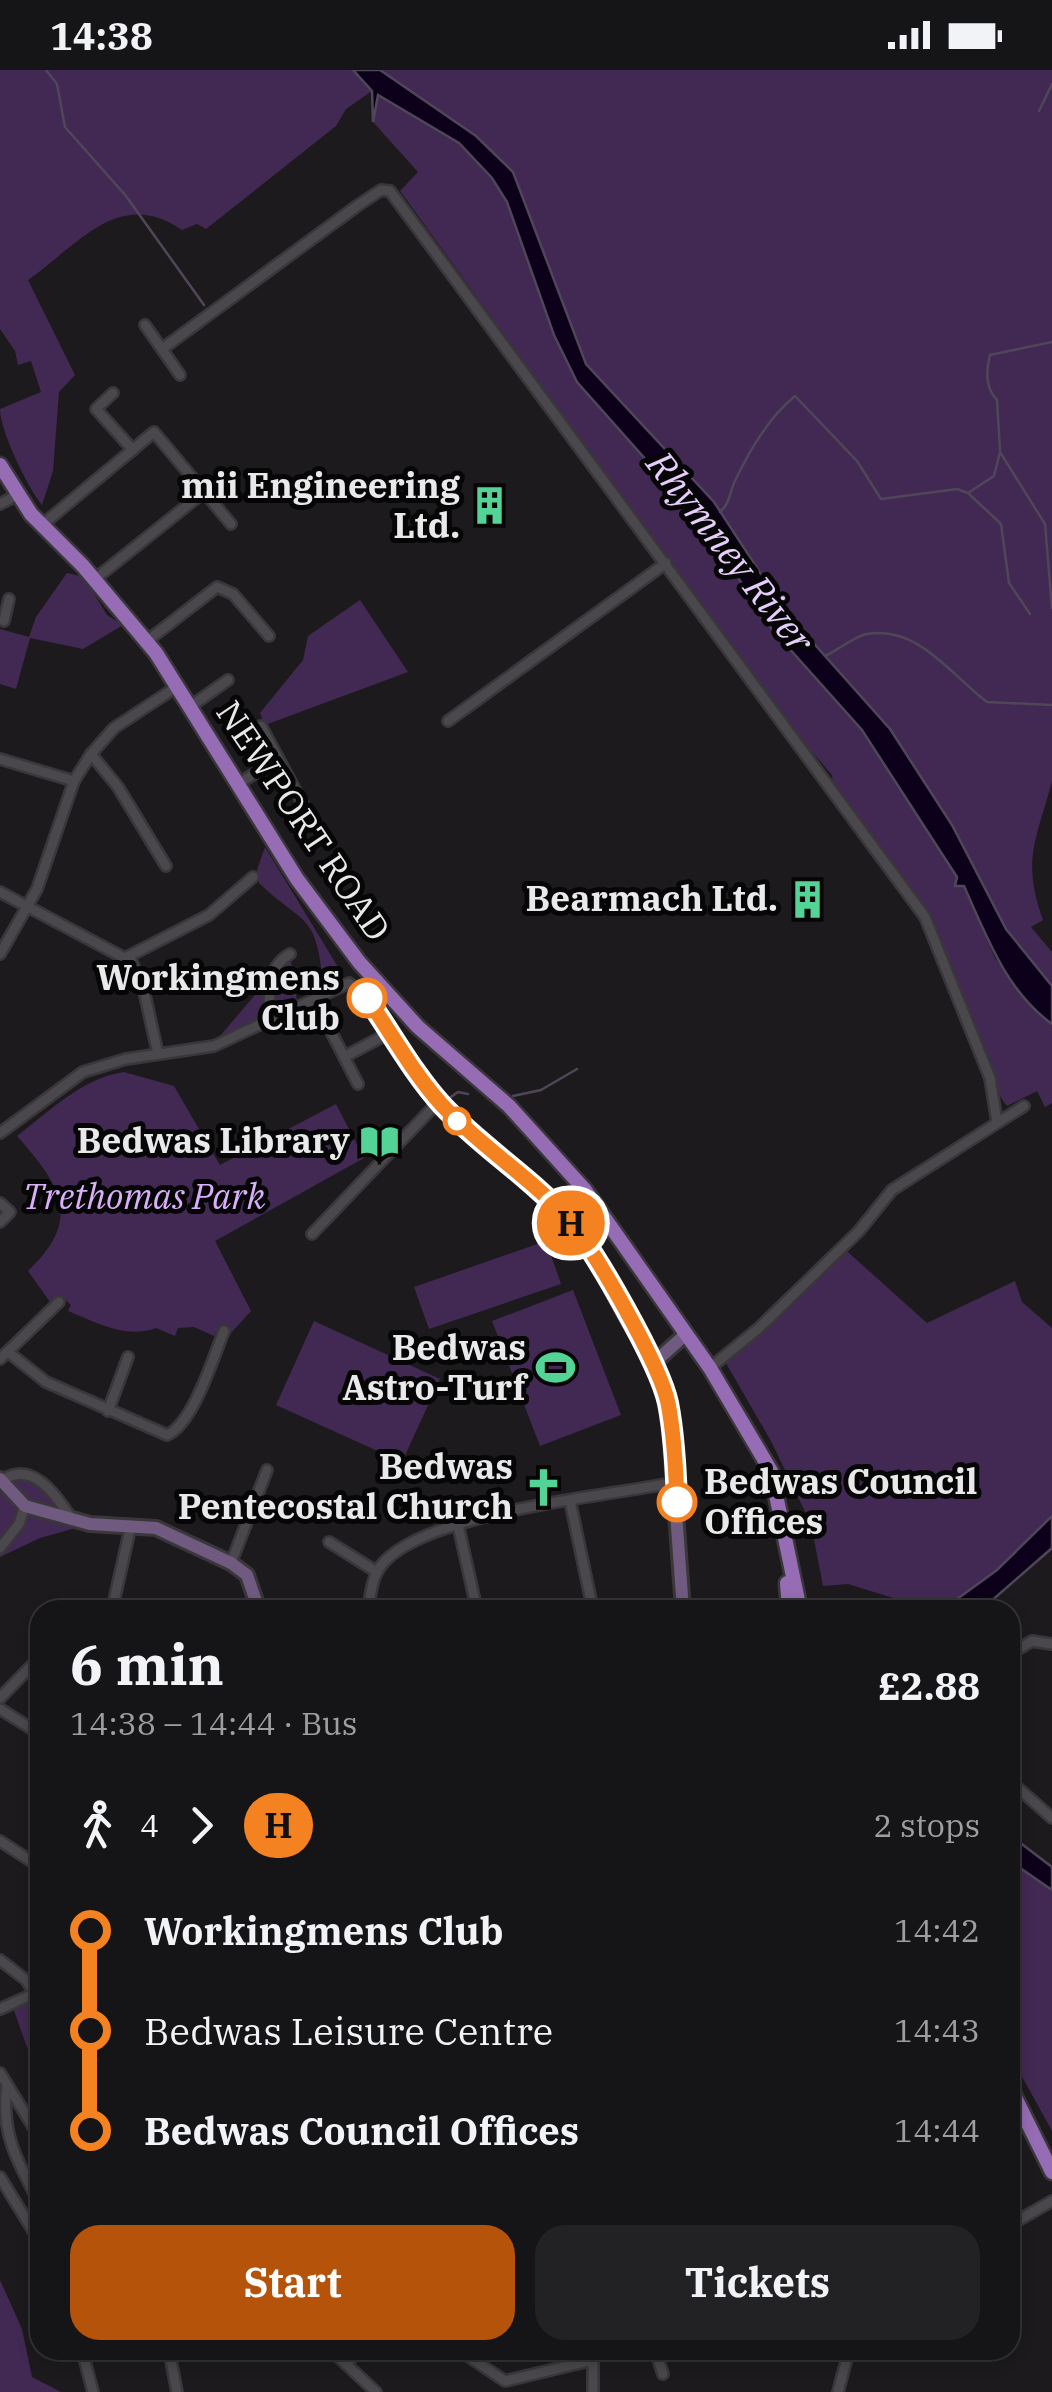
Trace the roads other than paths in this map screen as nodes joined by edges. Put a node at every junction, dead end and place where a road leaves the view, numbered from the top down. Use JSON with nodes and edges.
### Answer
{"nodes":[{"id":1,"x":145,"y":325,"type":"dead end"},
{"id":2,"x":162,"y":349,"type":"junction"},
{"id":3,"x":180,"y":375,"type":"dead end"},
{"id":4,"x":113,"y":393,"type":"dead end"},
{"id":5,"x":133,"y":450,"type":"junction"},
{"id":6,"x":0,"y":465,"type":"edge"},
{"id":7,"x":204,"y":492,"type":"junction"},
{"id":8,"x":17,"y":496,"type":"junction"},
{"id":9,"x":0,"y":504,"type":"edge"},
{"id":10,"x":231,"y":524,"type":"dead end"},
{"id":11,"x":42,"y":526,"type":"junction"},
{"id":12,"x":666,"y":562,"type":"junction"},
{"id":13,"x":95,"y":579,"type":"junction"},
{"id":14,"x":9,"y":599,"type":"dead end"},
{"id":15,"x":2,"y":621,"type":"edge"},
{"id":16,"x":19,"y":625,"type":"dead end"},
{"id":17,"x":268,"y":636,"type":"dead end"},
{"id":18,"x":147,"y":640,"type":"junction"},
{"id":19,"x":228,"y":680,"type":"dead end"},
{"id":20,"x":178,"y":686,"type":"junction"},
{"id":21,"x":191,"y":706,"type":"junction"},
{"id":22,"x":448,"y":721,"type":"dead end"},
{"id":23,"x":261,"y":726,"type":"dead end"},
{"id":24,"x":91,"y":754,"type":"junction"},
{"id":25,"x":0,"y":758,"type":"edge"},
{"id":26,"x":278,"y":760,"type":"junction"},
{"id":27,"x":74,"y":781,"type":"junction"},
{"id":28,"x":240,"y":782,"type":"junction"},
{"id":29,"x":305,"y":808,"type":"dead end"},
{"id":30,"x":166,"y":866,"type":"dead end"},
{"id":31,"x":252,"y":877,"type":"dead end"},
{"id":32,"x":0,"y":892,"type":"edge"},
{"id":33,"x":28,"y":906,"type":"junction"},
{"id":34,"x":0,"y":954,"type":"edge"},
{"id":35,"x":290,"y":954,"type":"dead end"},
{"id":36,"x":126,"y":958,"type":"junction"},
{"id":37,"x":324,"y":1018,"type":"dead end"},
{"id":38,"x":269,"y":1021,"type":"junction"},
{"id":39,"x":391,"y":1032,"type":"junction"},
{"id":40,"x":158,"y":1054,"type":"junction"},
{"id":41,"x":344,"y":1057,"type":"junction"},
{"id":42,"x":358,"y":1084,"type":"dead end"},
{"id":43,"x":439,"y":1101,"type":"junction"},
{"id":44,"x":1024,"y":1106,"type":"dead end"},
{"id":45,"x":998,"y":1122,"type":"junction"},
{"id":46,"x":0,"y":1133,"type":"edge"},
{"id":47,"x":0,"y":1203,"type":"edge"},
{"id":48,"x":0,"y":1222,"type":"edge"},
{"id":49,"x":312,"y":1234,"type":"dead end"},
{"id":50,"x":60,"y":1302,"type":"dead end"},
{"id":51,"x":224,"y":1331,"type":"dead end"},
{"id":52,"x":686,"y":1334,"type":"junction"},
{"id":53,"x":4,"y":1356,"type":"edge"},
{"id":54,"x":128,"y":1357,"type":"dead end"},
{"id":55,"x":656,"y":1361,"type":"junction"},
{"id":56,"x":710,"y":1368,"type":"junction"},
{"id":57,"x":108,"y":1411,"type":"junction"},
{"id":58,"x":268,"y":1470,"type":"dead end"},
{"id":59,"x":0,"y":1480,"type":"edge"},
{"id":60,"x":676,"y":1482,"type":"junction"},
{"id":61,"x":570,"y":1501,"type":"junction"},
{"id":62,"x":25,"y":1506,"type":"junction"},
{"id":63,"x":72,"y":1520,"type":"junction"},
{"id":64,"x":132,"y":1525,"type":"junction"},
{"id":65,"x":458,"y":1525,"type":"junction"},
{"id":66,"x":784,"y":1538,"type":"junction"},
{"id":67,"x":329,"y":1542,"type":"dead end"},
{"id":68,"x":0,"y":1548,"type":"edge"},
{"id":69,"x":231,"y":1563,"type":"junction"},
{"id":70,"x":377,"y":1572,"type":"junction"},
{"id":71,"x":114,"y":1600,"type":"edge"},
{"id":72,"x":256,"y":1600,"type":"edge"},
{"id":73,"x":370,"y":1600,"type":"edge"},
{"id":74,"x":475,"y":1600,"type":"edge"},
{"id":75,"x":590,"y":1600,"type":"edge"},
{"id":76,"x":682,"y":1600,"type":"edge"},
{"id":77,"x":788,"y":1600,"type":"edge"},
{"id":78,"x":798,"y":1600,"type":"edge"},
{"id":79,"x":1052,"y":1644,"type":"edge"},
{"id":80,"x":1020,"y":1649,"type":"edge"},
{"id":81,"x":30,"y":1667,"type":"edge"},
{"id":82,"x":0,"y":1683,"type":"edge"},
{"id":83,"x":14,"y":1683,"type":"junction"},
{"id":84,"x":0,"y":1698,"type":"edge"},
{"id":85,"x":0,"y":1709,"type":"edge"},
{"id":86,"x":30,"y":1728,"type":"edge"},
{"id":87,"x":1020,"y":1790,"type":"edge"},
{"id":88,"x":1052,"y":1818,"type":"edge"},
{"id":89,"x":0,"y":1841,"type":"edge"},
{"id":90,"x":30,"y":1860,"type":"edge"},
{"id":91,"x":0,"y":1960,"type":"edge"},
{"id":92,"x":30,"y":1984,"type":"edge"},
{"id":93,"x":30,"y":1995,"type":"edge"},
{"id":94,"x":0,"y":2009,"type":"edge"},
{"id":95,"x":0,"y":2073,"type":"edge"},
{"id":96,"x":7,"y":2085,"type":"junction"},
{"id":97,"x":1020,"y":2108,"type":"edge"},
{"id":98,"x":30,"y":2122,"type":"edge"},
{"id":99,"x":1052,"y":2172,"type":"edge"},
{"id":100,"x":0,"y":2178,"type":"edge"},
{"id":101,"x":30,"y":2186,"type":"edge"},
{"id":102,"x":1052,"y":2201,"type":"edge"},
{"id":103,"x":1020,"y":2219,"type":"edge"},
{"id":104,"x":30,"y":2226,"type":"edge"},
{"id":105,"x":85,"y":2360,"type":"edge"},
{"id":106,"x":170,"y":2360,"type":"edge"},
{"id":107,"x":342,"y":2360,"type":"edge"},
{"id":108,"x":350,"y":2360,"type":"edge"},
{"id":109,"x":473,"y":2360,"type":"edge"},
{"id":110,"x":577,"y":2360,"type":"edge"},
{"id":111,"x":593,"y":2360,"type":"edge"},
{"id":112,"x":658,"y":2360,"type":"edge"},
{"id":113,"x":846,"y":2360,"type":"edge"},
{"id":114,"x":346,"y":2364,"type":"junction"},
{"id":115,"x":663,"y":2374,"type":"dead end"},
{"id":116,"x":93,"y":2392,"type":"edge"},
{"id":117,"x":177,"y":2392,"type":"edge"},
{"id":118,"x":376,"y":2392,"type":"edge"},
{"id":119,"x":593,"y":2392,"type":"edge"},
{"id":120,"x":838,"y":2392,"type":"edge"}],
"edges":[{"from":1,"to":2,"type":"street"},
{"from":2,"to":3,"type":"street"},
{"from":2,"to":12,"type":"street"},
{"from":4,"to":5,"type":"street"},
{"from":5,"to":7,"type":"street"},
{"from":5,"to":11,"type":"street"},
{"from":6,"to":8,"type":"main road","name":"NEWPORT ROAD"},
{"from":7,"to":10,"type":"street"},
{"from":7,"to":13,"type":"street"},
{"from":8,"to":9,"type":"street"},
{"from":8,"to":11,"type":"main road","name":"NEWPORT ROAD"},
{"from":11,"to":13,"type":"main road","name":"NEWPORT ROAD"},
{"from":12,"to":22,"type":"street"},
{"from":12,"to":45,"type":"street"},
{"from":13,"to":18,"type":"main road","name":"NEWPORT ROAD"},
{"from":14,"to":15,"type":"street"},
{"from":15,"to":16,"type":"street"},
{"from":17,"to":18,"type":"street"},
{"from":18,"to":20,"type":"main road","name":"NEWPORT ROAD"},
{"from":19,"to":21,"type":"street"},
{"from":20,"to":21,"type":"main road","name":"NEWPORT ROAD"},
{"from":20,"to":24,"type":"street"},
{"from":21,"to":28,"type":"main road","name":"NEWPORT ROAD"},
{"from":23,"to":26,"type":"street"},
{"from":24,"to":27,"type":"street"},
{"from":24,"to":30,"type":"street"},
{"from":25,"to":27,"type":"street"},
{"from":26,"to":28,"type":"street"},
{"from":26,"to":29,"type":"street"},
{"from":27,"to":33,"type":"street"},
{"from":28,"to":52,"type":"main road","name":"NEWPORT ROAD"},
{"from":31,"to":36,"type":"street"},
{"from":32,"to":33,"type":"street"},
{"from":33,"to":34,"type":"street"},
{"from":33,"to":36,"type":"street"},
{"from":35,"to":38,"type":"street"},
{"from":36,"to":40,"type":"street"},
{"from":37,"to":41,"type":"street"},
{"from":38,"to":39,"type":"street","name":"NEWPORT ROAD"},
{"from":38,"to":40,"type":"street"},
{"from":39,"to":41,"type":"street"},
{"from":39,"to":43,"type":"street","name":"NEWPORT ROAD"},
{"from":40,"to":46,"type":"street"},
{"from":41,"to":42,"type":"street"},
{"from":43,"to":49,"type":"street"},
{"from":43,"to":55,"type":"street","name":"NEWPORT ROAD"},
{"from":44,"to":45,"type":"street"},
{"from":45,"to":56,"type":"street"},
{"from":47,"to":48,"type":"street"},
{"from":50,"to":53,"type":"street"},
{"from":51,"to":57,"type":"street"},
{"from":52,"to":55,"type":"street"},
{"from":52,"to":56,"type":"main road","name":"NEWPORT ROAD"},
{"from":53,"to":57,"type":"street"},
{"from":54,"to":57,"type":"street"},
{"from":55,"to":60,"type":"street","name":"NEWPORT ROAD"},
{"from":56,"to":66,"type":"main road","name":"NEWPORT ROAD"},
{"from":58,"to":69,"type":"street"},
{"from":59,"to":62,"type":"street"},
{"from":59,"to":63,"type":"street"},
{"from":60,"to":61,"type":"street"},
{"from":60,"to":76,"type":"street","name":"NEWPORT ROAD"},
{"from":61,"to":65,"type":"street"},
{"from":61,"to":75,"type":"street"},
{"from":62,"to":63,"type":"street"},
{"from":62,"to":68,"type":"street"},
{"from":63,"to":64,"type":"street"},
{"from":64,"to":69,"type":"street"},
{"from":64,"to":71,"type":"street"},
{"from":65,"to":70,"type":"street"},
{"from":65,"to":74,"type":"street"},
{"from":66,"to":77,"type":"main road","name":"NEWPORT ROAD"},
{"from":66,"to":78,"type":"main road","name":"NEWPORT ROAD"},
{"from":67,"to":70,"type":"street"},
{"from":69,"to":72,"type":"street"},
{"from":70,"to":73,"type":"street"},
{"from":79,"to":80,"type":"street"},
{"from":81,"to":83,"type":"street"},
{"from":82,"to":83,"type":"street"},
{"from":83,"to":84,"type":"street"},
{"from":85,"to":86,"type":"street"},
{"from":87,"to":88,"type":"street"},
{"from":89,"to":90,"type":"street"},
{"from":91,"to":92,"type":"street"},
{"from":93,"to":94,"type":"street"},
{"from":95,"to":96,"type":"street"},
{"from":96,"to":98,"type":"street"},
{"from":96,"to":101,"type":"street"},
{"from":97,"to":99,"type":"main road"},
{"from":100,"to":104,"type":"street"},
{"from":102,"to":103,"type":"street"},
{"from":105,"to":116,"type":"street"},
{"from":106,"to":117,"type":"street"},
{"from":107,"to":114,"type":"street"},
{"from":108,"to":114,"type":"street"},
{"from":109,"to":110,"type":"street"},
{"from":111,"to":119,"type":"street"},
{"from":112,"to":115,"type":"street"},
{"from":113,"to":120,"type":"street"},
{"from":114,"to":118,"type":"street"}]}
